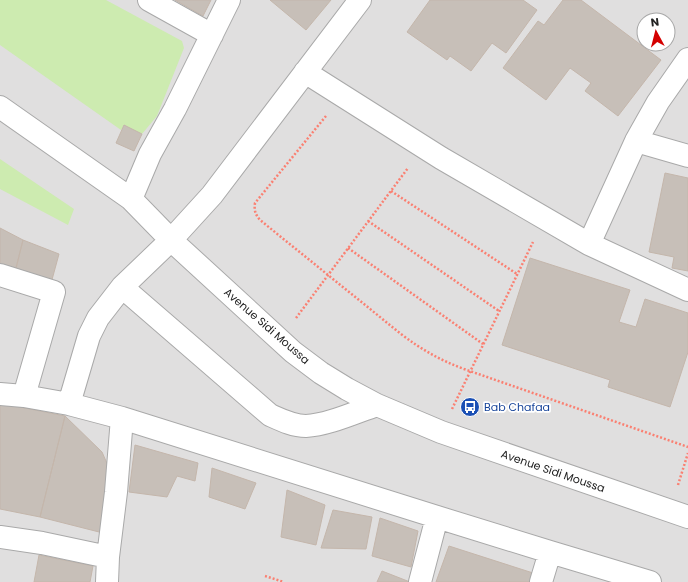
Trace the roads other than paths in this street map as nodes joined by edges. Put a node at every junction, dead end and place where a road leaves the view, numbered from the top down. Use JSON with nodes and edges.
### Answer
{"nodes":[{"id":1,"x":149,"y":0,"type":"edge"},
{"id":2,"x":229,"y":0,"type":"edge"},
{"id":3,"x":360,"y":0,"type":"edge"},
{"id":4,"x":212,"y":35,"type":"junction"},
{"id":5,"x":688,"y":59,"type":"edge"},
{"id":6,"x":305,"y":72,"type":"junction"},
{"id":7,"x":0,"y":107,"type":"edge"},
{"id":8,"x":636,"y":140,"type":"junction"},
{"id":9,"x":688,"y":156,"type":"edge"},
{"id":10,"x":131,"y":199,"type":"junction"},
{"id":11,"x":171,"y":240,"type":"junction"},
{"id":12,"x":589,"y":244,"type":"junction"},
{"id":13,"x":0,"y":275,"type":"edge"},
{"id":14,"x":122,"y":287,"type":"junction"},
{"id":15,"x":688,"y":290,"type":"edge"},
{"id":16,"x":0,"y":394,"type":"edge"},
{"id":17,"x":24,"y":396,"type":"junction"},
{"id":18,"x":68,"y":404,"type":"junction"},
{"id":19,"x":377,"y":404,"type":"junction"},
{"id":20,"x":122,"y":418,"type":"junction"},
{"id":21,"x":679,"y":514,"type":"edge"},
{"id":22,"x":437,"y":518,"type":"junction"},
{"id":23,"x":0,"y":536,"type":"edge"},
{"id":24,"x":550,"y":552,"type":"junction"},
{"id":25,"x":108,"y":557,"type":"junction"},
{"id":26,"x":107,"y":582,"type":"edge"},
{"id":27,"x":420,"y":582,"type":"edge"},
{"id":28,"x":541,"y":582,"type":"edge"},
{"id":29,"x":650,"y":582,"type":"edge"}],
"edges":[{"from":1,"to":4,"type":"street"},
{"from":2,"to":4,"type":"street"},
{"from":3,"to":6,"type":"street"},
{"from":4,"to":10,"type":"street"},
{"from":5,"to":8,"type":"street"},
{"from":6,"to":11,"type":"street"},
{"from":6,"to":12,"type":"street"},
{"from":7,"to":10,"type":"street","name":"Avenue Sidi Moussa"},
{"from":8,"to":9,"type":"street"},
{"from":8,"to":12,"type":"street"},
{"from":10,"to":11,"type":"street","name":"Avenue Sidi Moussa"},
{"from":11,"to":14,"type":"street"},
{"from":11,"to":19,"type":"street","name":"Avenue Sidi Moussa"},
{"from":12,"to":15,"type":"street"},
{"from":13,"to":17,"type":"street"},
{"from":14,"to":18,"type":"street"},
{"from":14,"to":19,"type":"street"},
{"from":16,"to":17,"type":"street"},
{"from":17,"to":18,"type":"street"},
{"from":18,"to":20,"type":"street"},
{"from":19,"to":21,"type":"street","name":"Avenue Sidi Moussa"},
{"from":20,"to":22,"type":"street"},
{"from":20,"to":25,"type":"street"},
{"from":22,"to":24,"type":"street"},
{"from":22,"to":27,"type":"street"},
{"from":23,"to":25,"type":"street"},
{"from":24,"to":28,"type":"street"},
{"from":24,"to":29,"type":"street"},
{"from":25,"to":26,"type":"street"}]}
